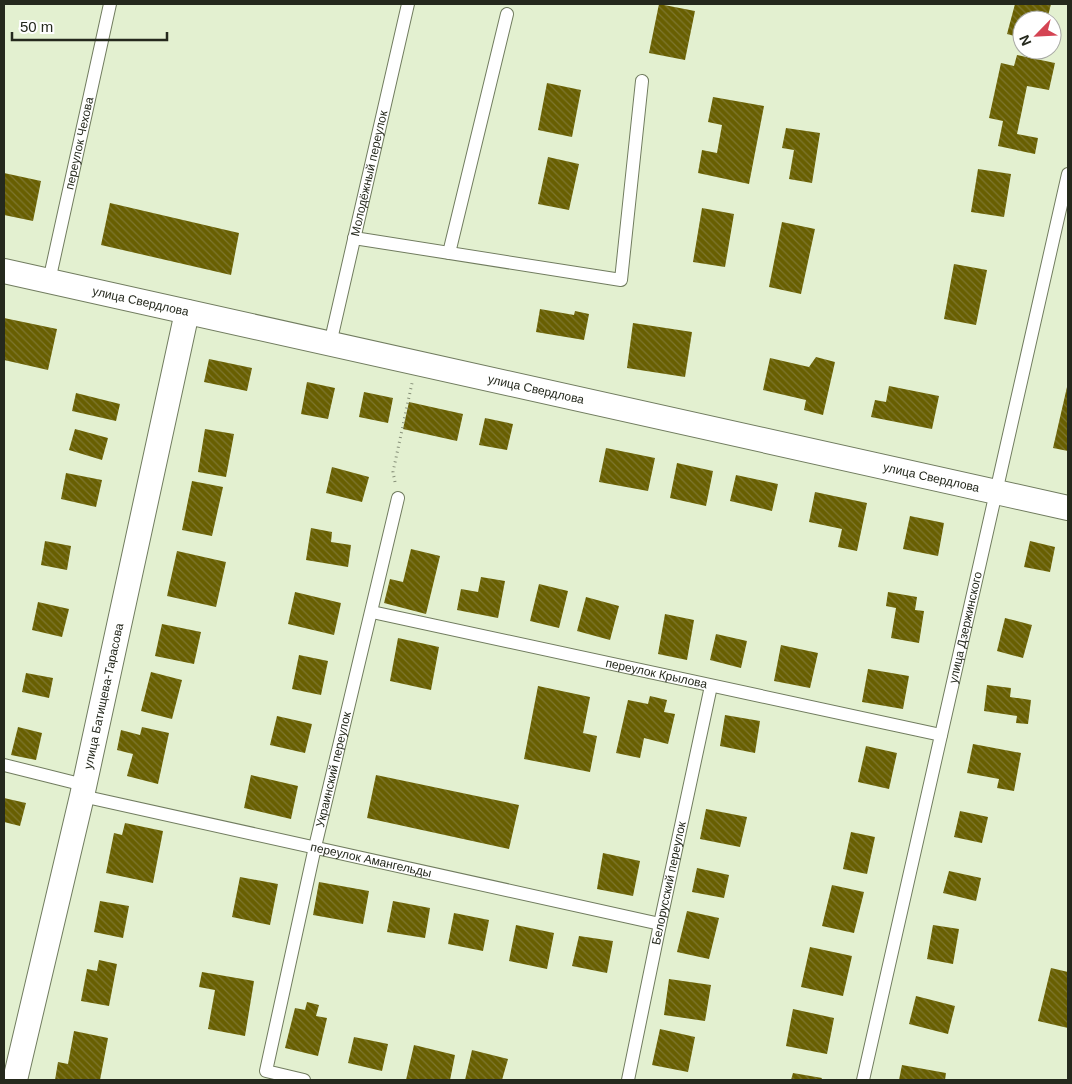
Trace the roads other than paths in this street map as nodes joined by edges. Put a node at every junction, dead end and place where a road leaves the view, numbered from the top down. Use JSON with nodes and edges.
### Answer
{"nodes":[{"id":1,"x":110,"y":4,"type":"edge"},
{"id":2,"x":408,"y":4,"type":"edge"},
{"id":3,"x":507,"y":14,"type":"dead end"},
{"id":4,"x":642,"y":81,"type":"dead end"},
{"id":5,"x":1068,"y":174,"type":"edge"},
{"id":6,"x":354,"y":238,"type":"junction"},
{"id":7,"x":449,"y":253,"type":"junction"},
{"id":8,"x":4,"y":271,"type":"edge"},
{"id":9,"x":49,"y":282,"type":"junction"},
{"id":10,"x":187,"y":312,"type":"junction"},
{"id":11,"x":330,"y":344,"type":"junction"},
{"id":12,"x":996,"y":492,"type":"junction"},
{"id":13,"x":398,"y":498,"type":"road end"},
{"id":14,"x":1068,"y":508,"type":"edge"},
{"id":15,"x":372,"y":612,"type":"junction"},
{"id":16,"x":711,"y":686,"type":"junction"},
{"id":17,"x":941,"y":734,"type":"junction"},
{"id":18,"x":4,"y":765,"type":"edge"},
{"id":19,"x":83,"y":791,"type":"junction"},
{"id":20,"x":315,"y":847,"type":"junction"},
{"id":21,"x":660,"y":924,"type":"junction"},
{"id":22,"x":15,"y":1080,"type":"edge"},
{"id":23,"x":304,"y":1080,"type":"edge"},
{"id":24,"x":628,"y":1080,"type":"edge"},
{"id":25,"x":862,"y":1080,"type":"edge"}],
"edges":[{"from":1,"to":9,"type":"lane","name":"переулок Чехова"},
{"from":2,"to":6,"type":"lane","name":"Молодёжный переулок"},
{"from":3,"to":7,"type":"lane"},
{"from":4,"to":7,"type":"lane"},
{"from":5,"to":12,"type":"lane","name":"улица Дзержинского"},
{"from":6,"to":7,"type":"lane"},
{"from":6,"to":11,"type":"lane","name":"Молодёжный переулок"},
{"from":8,"to":9,"type":"street","name":"улица Свердлова"},
{"from":9,"to":10,"type":"street","name":"улица Свердлова"},
{"from":10,"to":11,"type":"street","name":"улица Свердлова"},
{"from":10,"to":19,"type":"street","name":"улица Батищева-Тарасова"},
{"from":11,"to":12,"type":"street","name":"улица Свердлова"},
{"from":12,"to":14,"type":"street","name":"улица Свердлова"},
{"from":12,"to":17,"type":"lane","name":"улица Дзержинского"},
{"from":13,"to":15,"type":"lane","name":"Украинский переулок"},
{"from":15,"to":16,"type":"lane","name":"переулок Крылова"},
{"from":15,"to":20,"type":"lane","name":"Украинский переулок"},
{"from":16,"to":17,"type":"lane","name":"переулок Крылова"},
{"from":16,"to":21,"type":"lane","name":"Белорусский переулок"},
{"from":17,"to":25,"type":"lane","name":"улица Дзержинского"},
{"from":18,"to":19,"type":"lane","name":"переулок Амангельды"},
{"from":19,"to":20,"type":"lane","name":"переулок Амангельды"},
{"from":19,"to":22,"type":"street","name":"улица Батищева-Тарасова"},
{"from":20,"to":21,"type":"lane","name":"переулок Амангельды"},
{"from":20,"to":23,"type":"lane","name":"Украинский переулок"},
{"from":21,"to":24,"type":"lane","name":"Белорусский переулок"}]}
